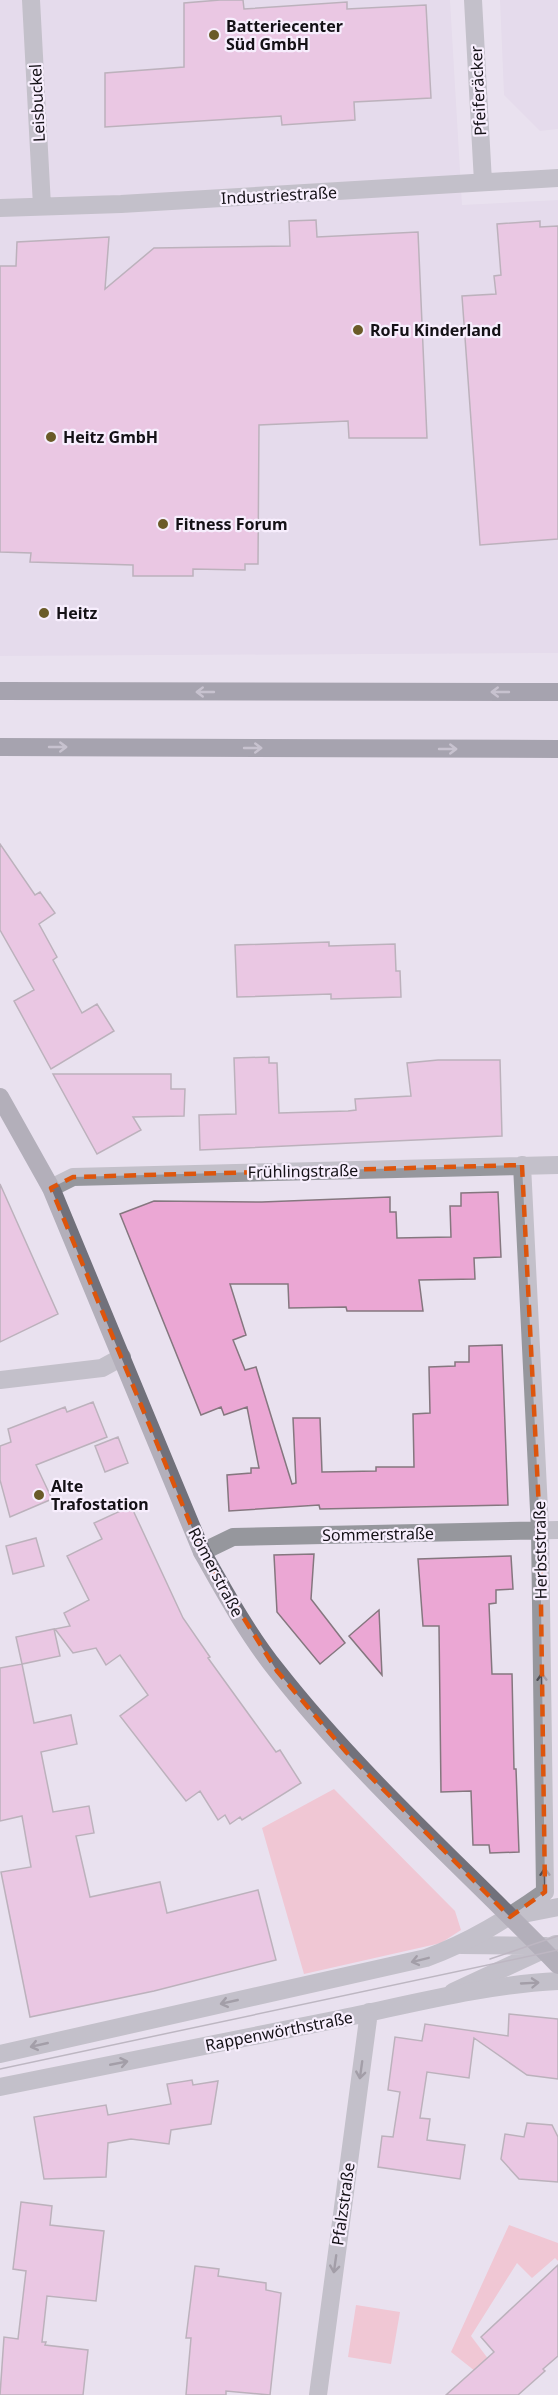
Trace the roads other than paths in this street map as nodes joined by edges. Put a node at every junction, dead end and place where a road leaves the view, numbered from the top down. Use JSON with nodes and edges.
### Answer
{"nodes":[{"id":1,"x":31,"y":0,"type":"edge"},
{"id":2,"x":473,"y":0,"type":"edge"},
{"id":3,"x":558,"y":178,"type":"edge"},
{"id":4,"x":483,"y":182,"type":"junction"},
{"id":5,"x":42,"y":206,"type":"junction"},
{"id":6,"x":0,"y":208,"type":"edge"},
{"id":7,"x":0,"y":691,"type":"edge"},
{"id":8,"x":558,"y":692,"type":"edge"},
{"id":9,"x":0,"y":747,"type":"edge"},
{"id":10,"x":558,"y":749,"type":"edge"},
{"id":11,"x":0,"y":1097,"type":"edge"},
{"id":12,"x":522,"y":1165,"type":"junction"},
{"id":13,"x":558,"y":1165,"type":"edge"},
{"id":14,"x":51,"y":1188,"type":"junction"},
{"id":15,"x":122,"y":1358,"type":"junction"},
{"id":16,"x":0,"y":1380,"type":"edge"},
{"id":17,"x":549,"y":1530,"type":"edge"},
{"id":18,"x":202,"y":1552,"type":"junction"},
{"id":19,"x":558,"y":1907,"type":"edge"},
{"id":20,"x":510,"y":1917,"type":"junction"},
{"id":21,"x":461,"y":1945,"type":"junction"},
{"id":22,"x":549,"y":1946,"type":"edge"},
{"id":23,"x":558,"y":1965,"type":"edge"},
{"id":24,"x":558,"y":1981,"type":"edge"},
{"id":25,"x":451,"y":1993,"type":"junction"},
{"id":26,"x":369,"y":2012,"type":"junction"},
{"id":27,"x":0,"y":2054,"type":"edge"},
{"id":28,"x":0,"y":2087,"type":"edge"},
{"id":29,"x":318,"y":2395,"type":"edge"}],
"edges":[{"from":1,"to":5,"type":"street","name":"Leisbuckel"},
{"from":2,"to":4,"type":"street","name":"Pfeiferäcker"},
{"from":3,"to":4,"type":"street","name":"Industriestraße"},
{"from":4,"to":5,"type":"street","name":"Industriestraße"},
{"from":5,"to":6,"type":"street","name":"Industriestraße"},
{"from":8,"to":7,"type":"main road","one_way":true},
{"from":9,"to":10,"type":"main road","one_way":true},
{"from":11,"to":14,"type":"street","name":"Römerstraße"},
{"from":12,"to":13,"type":"street","name":"Frühlingstraße"},
{"from":12,"to":14,"type":"street","name":"Frühlingstraße"},
{"from":12,"to":17,"type":"street","name":"Herbststraße"},
{"from":14,"to":15,"type":"street","name":"Römerstraße"},
{"from":15,"to":16,"type":"street"},
{"from":15,"to":18,"type":"street","name":"Römerstraße"},
{"from":17,"to":18,"type":"street","name":"Sommerstraße"},
{"from":20,"to":17,"type":"street","name":"Herbststraße","one_way":true},
{"from":18,"to":20,"type":"street","name":"Römerstraße"},
{"from":19,"to":20,"type":"street"},
{"from":20,"to":21,"type":"street"},
{"from":20,"to":22,"type":"street","name":"Römerstraße"},
{"from":21,"to":22,"type":"street"},
{"from":21,"to":27,"type":"street","one_way":true},
{"from":22,"to":23,"type":"street","name":"Römerstraße"},
{"from":22,"to":25,"type":"street"},
{"from":25,"to":24,"type":"street","name":"Rappenwörthstraße","one_way":true},
{"from":25,"to":26,"type":"street","name":"Rappenwörthstraße"},
{"from":28,"to":26,"type":"street","name":"Rappenwörthstraße","one_way":true},
{"from":26,"to":29,"type":"street","name":"Pfalzstraße","one_way":true}]}
